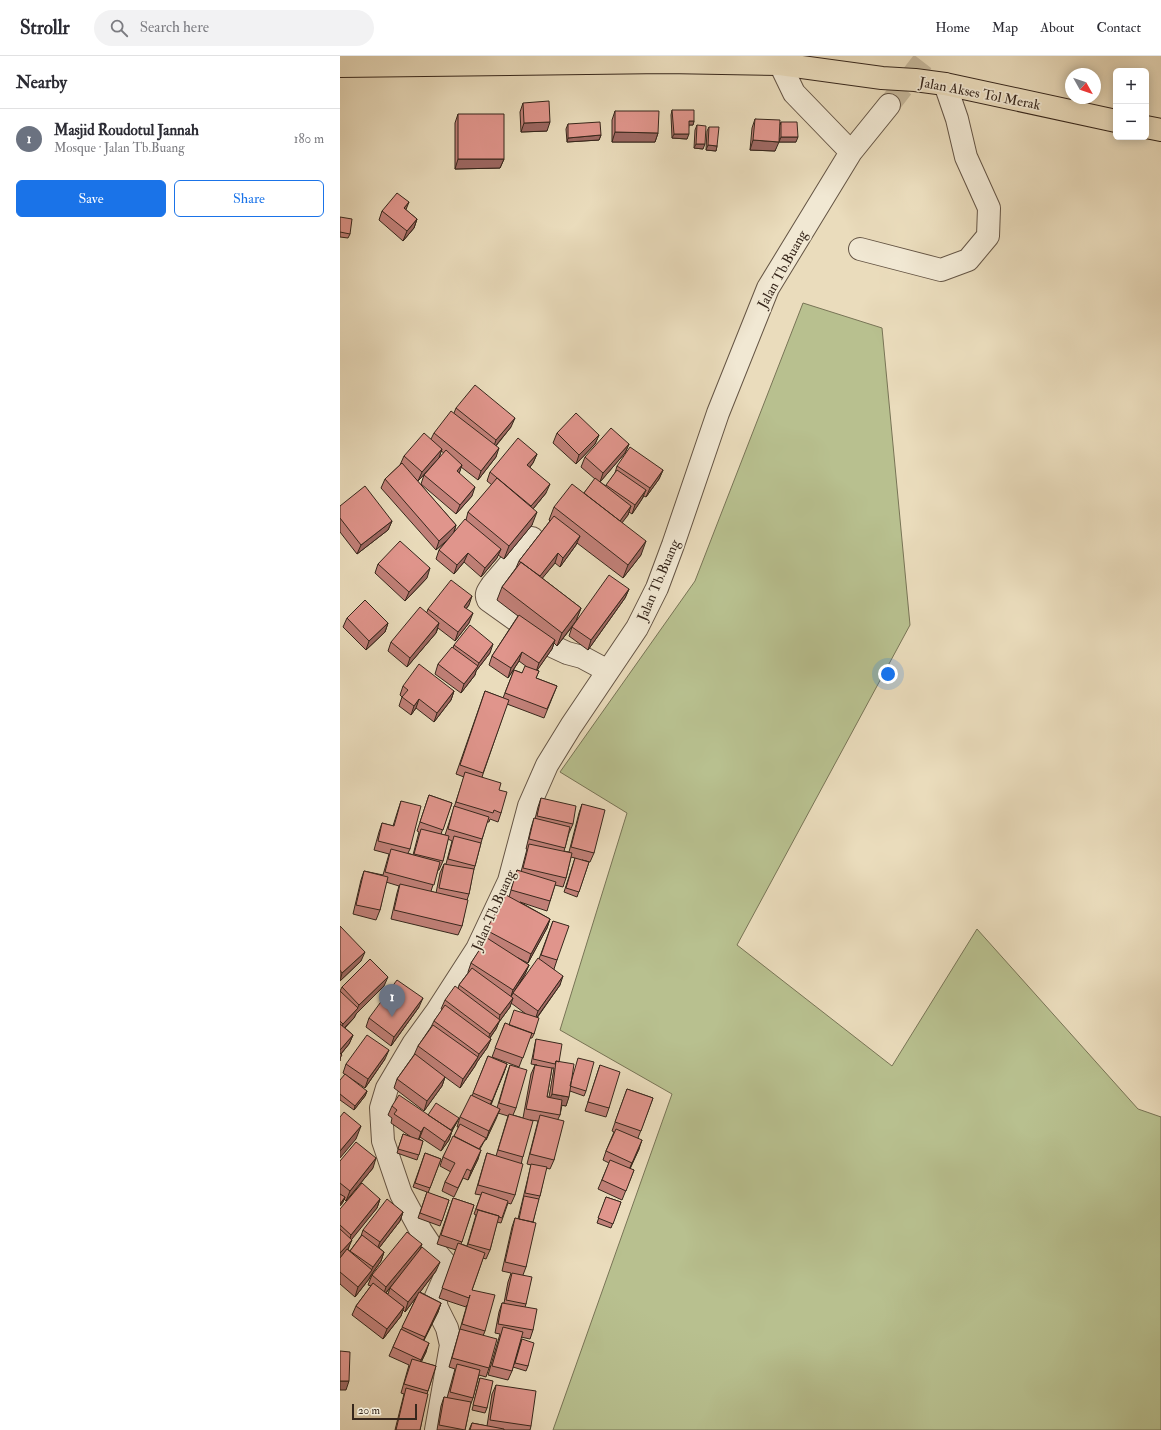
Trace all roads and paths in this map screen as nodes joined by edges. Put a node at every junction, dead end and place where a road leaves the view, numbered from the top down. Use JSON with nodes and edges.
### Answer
{"nodes":[{"id":1,"x":780,"y":64,"type":"junction"},
{"id":2,"x":340,"y":66,"type":"edge"},
{"id":3,"x":945,"y":84,"type":"junction"},
{"id":4,"x":889,"y":105,"type":"tunnel mouth"},
{"id":5,"x":1113,"y":120,"type":"edge"},
{"id":6,"x":1149,"y":128,"type":"edge"},
{"id":7,"x":1161,"y":130,"type":"edge"},
{"id":8,"x":851,"y":152,"type":"junction"},
{"id":9,"x":860,"y":249,"type":"dead end"},
{"id":10,"x":532,"y":538,"type":"dead end"},
{"id":11,"x":608,"y":671,"type":"junction"},
{"id":12,"x":436,"y":1430,"type":"edge"}],
"edges":[{"from":1,"to":2,"type":"highway","name":"Jalan Akses Tol Merak"},
{"from":1,"to":3,"type":"highway","name":"Jalan Akses Tol Merak"},
{"from":1,"to":8,"type":"street"},
{"from":3,"to":5,"type":"highway","name":"Jalan Akses Tol Merak"},
{"from":3,"to":9,"type":"street"},
{"from":4,"to":8,"type":"street","name":"Jalan Tb.Buang"},
{"from":6,"to":7,"type":"highway"},
{"from":8,"to":11,"type":"street","name":"Jalan Tb.Buang"},
{"from":10,"to":11,"type":"street"},
{"from":11,"to":12,"type":"street","name":"Jalan Tb.Buang"}]}
